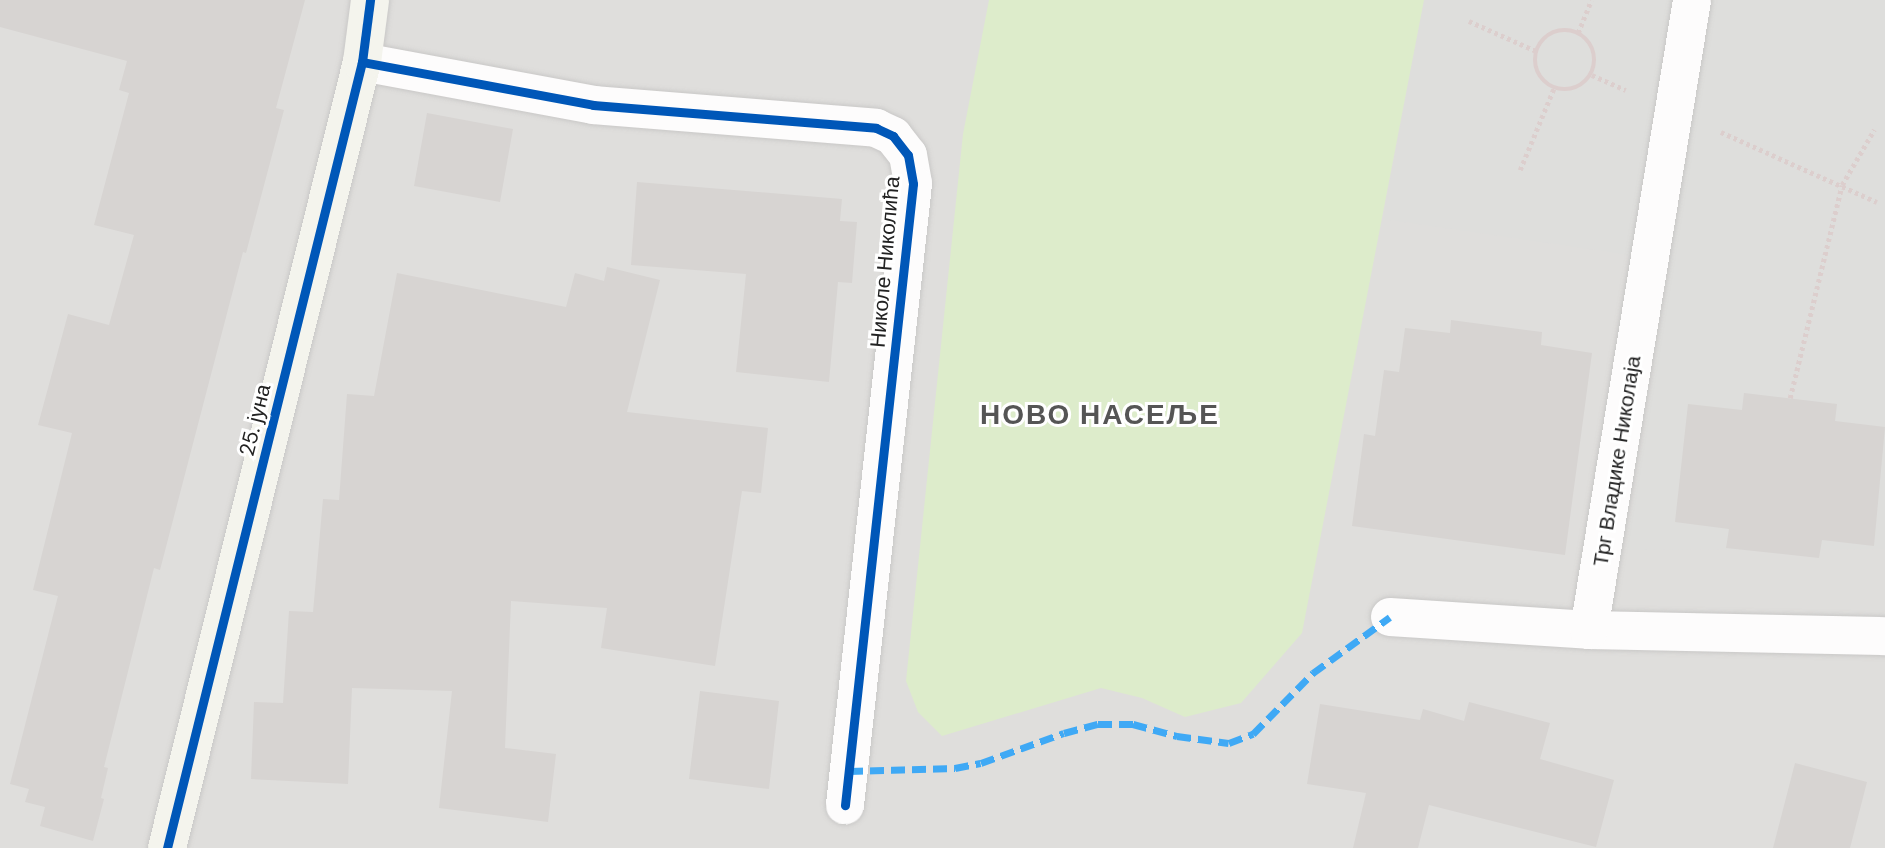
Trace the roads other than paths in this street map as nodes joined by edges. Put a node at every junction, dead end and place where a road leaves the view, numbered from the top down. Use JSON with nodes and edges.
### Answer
{"nodes":[{"id":1,"x":370,"y":0,"type":"edge"},
{"id":2,"x":1692,"y":0,"type":"edge"},
{"id":3,"x":362,"y":62,"type":"junction"},
{"id":4,"x":1391,"y":617,"type":"dead end"},
{"id":5,"x":1589,"y":630,"type":"junction"},
{"id":6,"x":1885,"y":636,"type":"edge"},
{"id":7,"x":845,"y":805,"type":"dead end"},
{"id":8,"x":167,"y":848,"type":"edge"}],
"edges":[{"from":1,"to":3,"type":"street","name":"25. јуна"},
{"from":2,"to":5,"type":"street","name":"Трг Владике Николаја"},
{"from":3,"to":7,"type":"street","name":"Николе Николића"},
{"from":3,"to":8,"type":"street","name":"25. јуна"},
{"from":4,"to":5,"type":"street"},
{"from":5,"to":6,"type":"street"}]}
